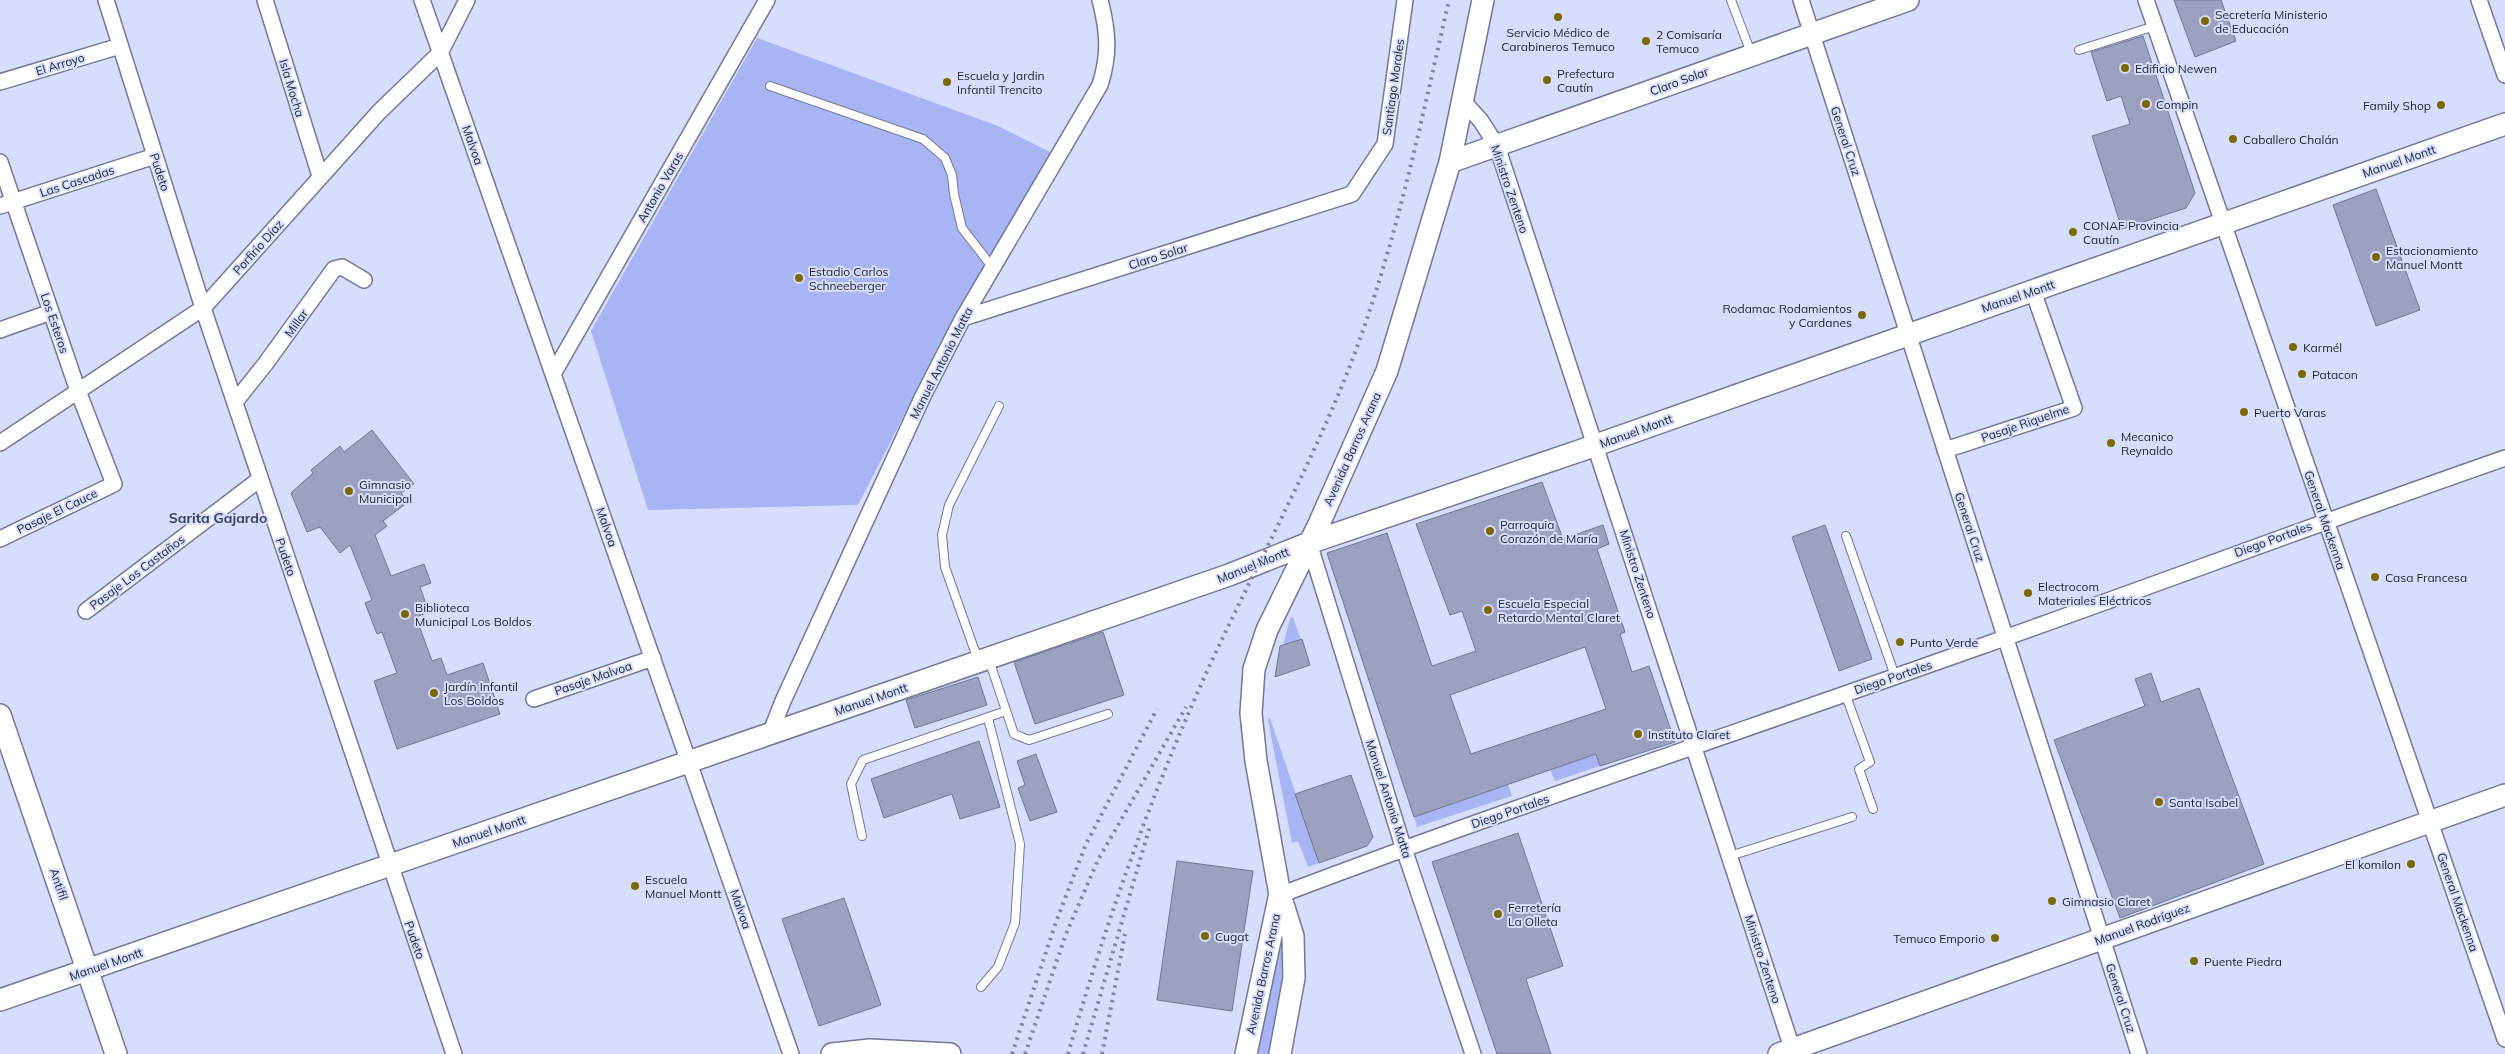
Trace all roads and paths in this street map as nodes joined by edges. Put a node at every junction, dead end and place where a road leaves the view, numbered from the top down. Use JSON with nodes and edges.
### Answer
{"nodes":[{"id":1,"x":106,"y":0,"type":"edge"},
{"id":2,"x":265,"y":0,"type":"edge"},
{"id":3,"x":422,"y":0,"type":"edge"},
{"id":4,"x":467,"y":0,"type":"edge"},
{"id":5,"x":767,"y":0,"type":"edge"},
{"id":6,"x":1100,"y":0,"type":"edge"},
{"id":7,"x":1406,"y":0,"type":"edge"},
{"id":8,"x":1483,"y":0,"type":"edge"},
{"id":9,"x":1731,"y":0,"type":"edge"},
{"id":10,"x":1801,"y":0,"type":"edge"},
{"id":11,"x":1908,"y":0,"type":"edge"},
{"id":12,"x":2146,"y":0,"type":"edge"},
{"id":13,"x":2479,"y":0,"type":"edge"},
{"id":14,"x":2155,"y":26,"type":"junction"},
{"id":15,"x":1812,"y":34,"type":"junction"},
{"id":16,"x":120,"y":46,"type":"junction"},
{"id":17,"x":2079,"y":50,"type":"dead end"},
{"id":18,"x":440,"y":53,"type":"junction"},
{"id":19,"x":1752,"y":55,"type":"junction"},
{"id":20,"x":2505,"y":75,"type":"edge"},
{"id":21,"x":0,"y":82,"type":"edge"},
{"id":22,"x":770,"y":86,"type":"dead end"},
{"id":23,"x":1464,"y":102,"type":"junction"},
{"id":24,"x":2505,"y":124,"type":"edge"},
{"id":25,"x":1497,"y":146,"type":"junction"},
{"id":26,"x":155,"y":156,"type":"junction"},
{"id":27,"x":0,"y":162,"type":"edge"},
{"id":28,"x":1450,"y":162,"type":"junction"},
{"id":29,"x":320,"y":176,"type":"junction"},
{"id":30,"x":1352,"y":194,"type":"joint"},
{"id":31,"x":6,"y":204,"type":"edge"},
{"id":32,"x":2223,"y":223,"type":"junction"},
{"id":33,"x":993,"y":268,"type":"junction"},
{"id":34,"x":364,"y":280,"type":"dead end"},
{"id":35,"x":2033,"y":291,"type":"junction"},
{"id":36,"x":203,"y":308,"type":"junction"},
{"id":37,"x":51,"y":312,"type":"junction"},
{"id":38,"x":963,"y":318,"type":"junction"},
{"id":39,"x":0,"y":330,"type":"edge"},
{"id":40,"x":1908,"y":335,"type":"junction"},
{"id":41,"x":553,"y":374,"type":"junction"},
{"id":42,"x":78,"y":391,"type":"junction"},
{"id":43,"x":235,"y":402,"type":"junction"},
{"id":44,"x":999,"y":406,"type":"dead end"},
{"id":45,"x":0,"y":443,"type":"edge"},
{"id":46,"x":1595,"y":445,"type":"junction"},
{"id":47,"x":1945,"y":450,"type":"junction"},
{"id":48,"x":2505,"y":458,"type":"edge"},
{"id":49,"x":260,"y":479,"type":"junction"},
{"id":50,"x":114,"y":484,"type":"joint"},
{"id":51,"x":2326,"y":520,"type":"junction"},
{"id":52,"x":1846,"y":536,"type":"dead end"},
{"id":53,"x":0,"y":539,"type":"edge"},
{"id":54,"x":1309,"y":543,"type":"junction"},
{"id":55,"x":86,"y":611,"type":"dead end"},
{"id":56,"x":2005,"y":638,"type":"junction"},
{"id":57,"x":653,"y":658,"type":"junction"},
{"id":58,"x":984,"y":660,"type":"junction"},
{"id":59,"x":1895,"y":676,"type":"junction"},
{"id":60,"x":1845,"y":693,"type":"junction"},
{"id":61,"x":534,"y":699,"type":"dead end"},
{"id":62,"x":1006,"y":711,"type":"junction"},
{"id":63,"x":1108,"y":714,"type":"dead end"},
{"id":64,"x":0,"y":716,"type":"edge"},
{"id":65,"x":988,"y":718,"type":"junction"},
{"id":66,"x":770,"y":734,"type":"junction"},
{"id":67,"x":1694,"y":746,"type":"junction"},
{"id":68,"x":690,"y":762,"type":"junction"},
{"id":69,"x":2505,"y":796,"type":"edge"},
{"id":70,"x":1872,"y":809,"type":"dead end"},
{"id":71,"x":1852,"y":817,"type":"dead end"},
{"id":72,"x":2430,"y":821,"type":"junction"},
{"id":73,"x":862,"y":836,"type":"dead end"},
{"id":74,"x":1404,"y":848,"type":"junction"},
{"id":75,"x":1730,"y":856,"type":"junction"},
{"id":76,"x":390,"y":865,"type":"junction"},
{"id":77,"x":1280,"y":895,"type":"junction"},
{"id":78,"x":2102,"y":938,"type":"junction"},
{"id":79,"x":88,"y":970,"type":"junction"},
{"id":80,"x":981,"y":987,"type":"dead end"},
{"id":81,"x":0,"y":1000,"type":"edge"},
{"id":82,"x":2505,"y":1039,"type":"edge"},
{"id":83,"x":1789,"y":1052,"type":"edge"},
{"id":84,"x":116,"y":1054,"type":"edge"},
{"id":85,"x":454,"y":1054,"type":"edge"},
{"id":86,"x":791,"y":1054,"type":"edge"},
{"id":87,"x":832,"y":1054,"type":"edge"},
{"id":88,"x":945,"y":1054,"type":"edge"},
{"id":89,"x":1246,"y":1054,"type":"edge"},
{"id":90,"x":1280,"y":1054,"type":"edge"},
{"id":91,"x":1473,"y":1054,"type":"edge"},
{"id":92,"x":2139,"y":1054,"type":"edge"}],
"edges":[{"from":1,"to":16,"type":"street","name":"Pudeto"},
{"from":2,"to":29,"type":"street","name":"Isla Mocha"},
{"from":3,"to":18,"type":"street","name":"Malvoa"},
{"from":4,"to":18,"type":"street","name":"Porfirio Díaz"},
{"from":5,"to":41,"type":"street","name":"Antonio Varas"},
{"from":6,"to":33,"type":"street","name":"Manuel Antonio Matta"},
{"from":7,"to":30,"type":"street","name":"Santiago Morales"},
{"from":8,"to":23,"type":"street","name":"Avenida Barros Arana"},
{"from":9,"to":19,"type":"lane"},
{"from":10,"to":15,"type":"street","name":"General Cruz"},
{"from":11,"to":15,"type":"street","name":"Claro Solar"},
{"from":12,"to":14,"type":"street","name":"General Mackenna"},
{"from":13,"to":20,"type":"street"},
{"from":14,"to":17,"type":"lane"},
{"from":14,"to":32,"type":"street","name":"General Mackenna"},
{"from":15,"to":19,"type":"street","name":"Claro Solar"},
{"from":15,"to":40,"type":"street","name":"General Cruz"},
{"from":16,"to":21,"type":"street","name":"El Arroyo"},
{"from":16,"to":26,"type":"street","name":"Pudeto"},
{"from":18,"to":29,"type":"street","name":"Porfirio Díaz"},
{"from":18,"to":41,"type":"street","name":"Malvoa"},
{"from":19,"to":25,"type":"street","name":"Claro Solar"},
{"from":22,"to":33,"type":"lane"},
{"from":23,"to":25,"type":"street","name":"Ministro Zenteno"},
{"from":23,"to":28,"type":"street","name":"Avenida Barros Arana"},
{"from":24,"to":32,"type":"street","name":"Manuel Montt"},
{"from":25,"to":28,"type":"street","name":"Claro Solar"},
{"from":25,"to":46,"type":"street","name":"Ministro Zenteno"},
{"from":26,"to":31,"type":"street","name":"Las Cascadas"},
{"from":26,"to":36,"type":"street","name":"Pudeto"},
{"from":27,"to":31,"type":"street","name":"Los Esteros"},
{"from":28,"to":54,"type":"street","name":"Avenida Barros Arana"},
{"from":29,"to":36,"type":"street","name":"Porfirio Díaz"},
{"from":30,"to":38,"type":"street","name":"Claro Solar"},
{"from":31,"to":37,"type":"street","name":"Los Esteros"},
{"from":32,"to":35,"type":"street","name":"Manuel Montt"},
{"from":32,"to":51,"type":"street","name":"General Mackenna"},
{"from":33,"to":38,"type":"street","name":"Manuel Antonio Matta"},
{"from":34,"to":43,"type":"street","name":"Millar"},
{"from":35,"to":40,"type":"street","name":"Manuel Montt"},
{"from":35,"to":47,"type":"street","name":"Pasaje Riquelme"},
{"from":36,"to":42,"type":"street","name":"Porfirio Díaz"},
{"from":36,"to":43,"type":"street","name":"Pudeto"},
{"from":37,"to":39,"type":"street"},
{"from":37,"to":42,"type":"street","name":"Los Esteros"},
{"from":38,"to":66,"type":"street","name":"Manuel Antonio Matta"},
{"from":40,"to":46,"type":"street","name":"Manuel Montt"},
{"from":40,"to":47,"type":"street","name":"General Cruz"},
{"from":41,"to":57,"type":"street","name":"Malvoa"},
{"from":42,"to":45,"type":"street","name":"Porfirio Díaz"},
{"from":42,"to":50,"type":"street","name":"Los Esteros"},
{"from":43,"to":49,"type":"street","name":"Pudeto"},
{"from":44,"to":58,"type":"lane"},
{"from":46,"to":54,"type":"street","name":"Manuel Montt"},
{"from":46,"to":67,"type":"street","name":"Ministro Zenteno"},
{"from":47,"to":56,"type":"street","name":"General Cruz"},
{"from":48,"to":51,"type":"street","name":"Diego Portales"},
{"from":49,"to":55,"type":"street","name":"Pasaje Los Castaños"},
{"from":49,"to":76,"type":"street","name":"Pudeto"},
{"from":50,"to":53,"type":"street","name":"Pasaje El Cauce"},
{"from":51,"to":56,"type":"street","name":"Diego Portales"},
{"from":51,"to":72,"type":"street","name":"General Mackenna"},
{"from":52,"to":59,"type":"lane"},
{"from":54,"to":58,"type":"street","name":"Manuel Montt"},
{"from":54,"to":74,"type":"street","name":"Manuel Antonio Matta"},
{"from":54,"to":77,"type":"street","name":"Avenida Barros Arana"},
{"from":56,"to":59,"type":"street","name":"Diego Portales"},
{"from":56,"to":78,"type":"street","name":"General Cruz"},
{"from":57,"to":61,"type":"street","name":"Pasaje Malvoa"},
{"from":57,"to":68,"type":"street","name":"Malvoa"},
{"from":58,"to":62,"type":"lane"},
{"from":58,"to":66,"type":"street","name":"Manuel Montt"},
{"from":59,"to":60,"type":"street","name":"Diego Portales"},
{"from":60,"to":67,"type":"street","name":"Diego Portales"},
{"from":60,"to":70,"type":"lane"},
{"from":62,"to":63,"type":"lane"},
{"from":62,"to":65,"type":"lane"},
{"from":64,"to":79,"type":"street","name":"Antifil"},
{"from":65,"to":73,"type":"lane"},
{"from":65,"to":80,"type":"lane"},
{"from":66,"to":68,"type":"street","name":"Manuel Montt"},
{"from":67,"to":74,"type":"street","name":"Diego Portales"},
{"from":67,"to":75,"type":"street","name":"Ministro Zenteno"},
{"from":68,"to":76,"type":"street","name":"Manuel Montt"},
{"from":68,"to":86,"type":"street","name":"Malvoa"},
{"from":69,"to":72,"type":"street","name":"Manuel Rodríguez"},
{"from":71,"to":75,"type":"lane"},
{"from":72,"to":78,"type":"street","name":"Manuel Rodríguez"},
{"from":72,"to":82,"type":"street","name":"General Mackenna"},
{"from":74,"to":77,"type":"street","name":"Diego Portales"},
{"from":74,"to":91,"type":"street","name":"Manuel Antonio Matta"},
{"from":75,"to":83,"type":"street","name":"Ministro Zenteno"},
{"from":76,"to":79,"type":"street","name":"Manuel Montt"},
{"from":76,"to":85,"type":"street","name":"Pudeto"},
{"from":77,"to":89,"type":"street","name":"Avenida Barros Arana"},
{"from":77,"to":90,"type":"street","name":"Avenida Barros Arana"},
{"from":78,"to":83,"type":"street","name":"Manuel Rodríguez"},
{"from":78,"to":92,"type":"street","name":"General Cruz"},
{"from":79,"to":81,"type":"street","name":"Manuel Montt"},
{"from":79,"to":84,"type":"street","name":"Antifil"},
{"from":87,"to":88,"type":"street"}]}
